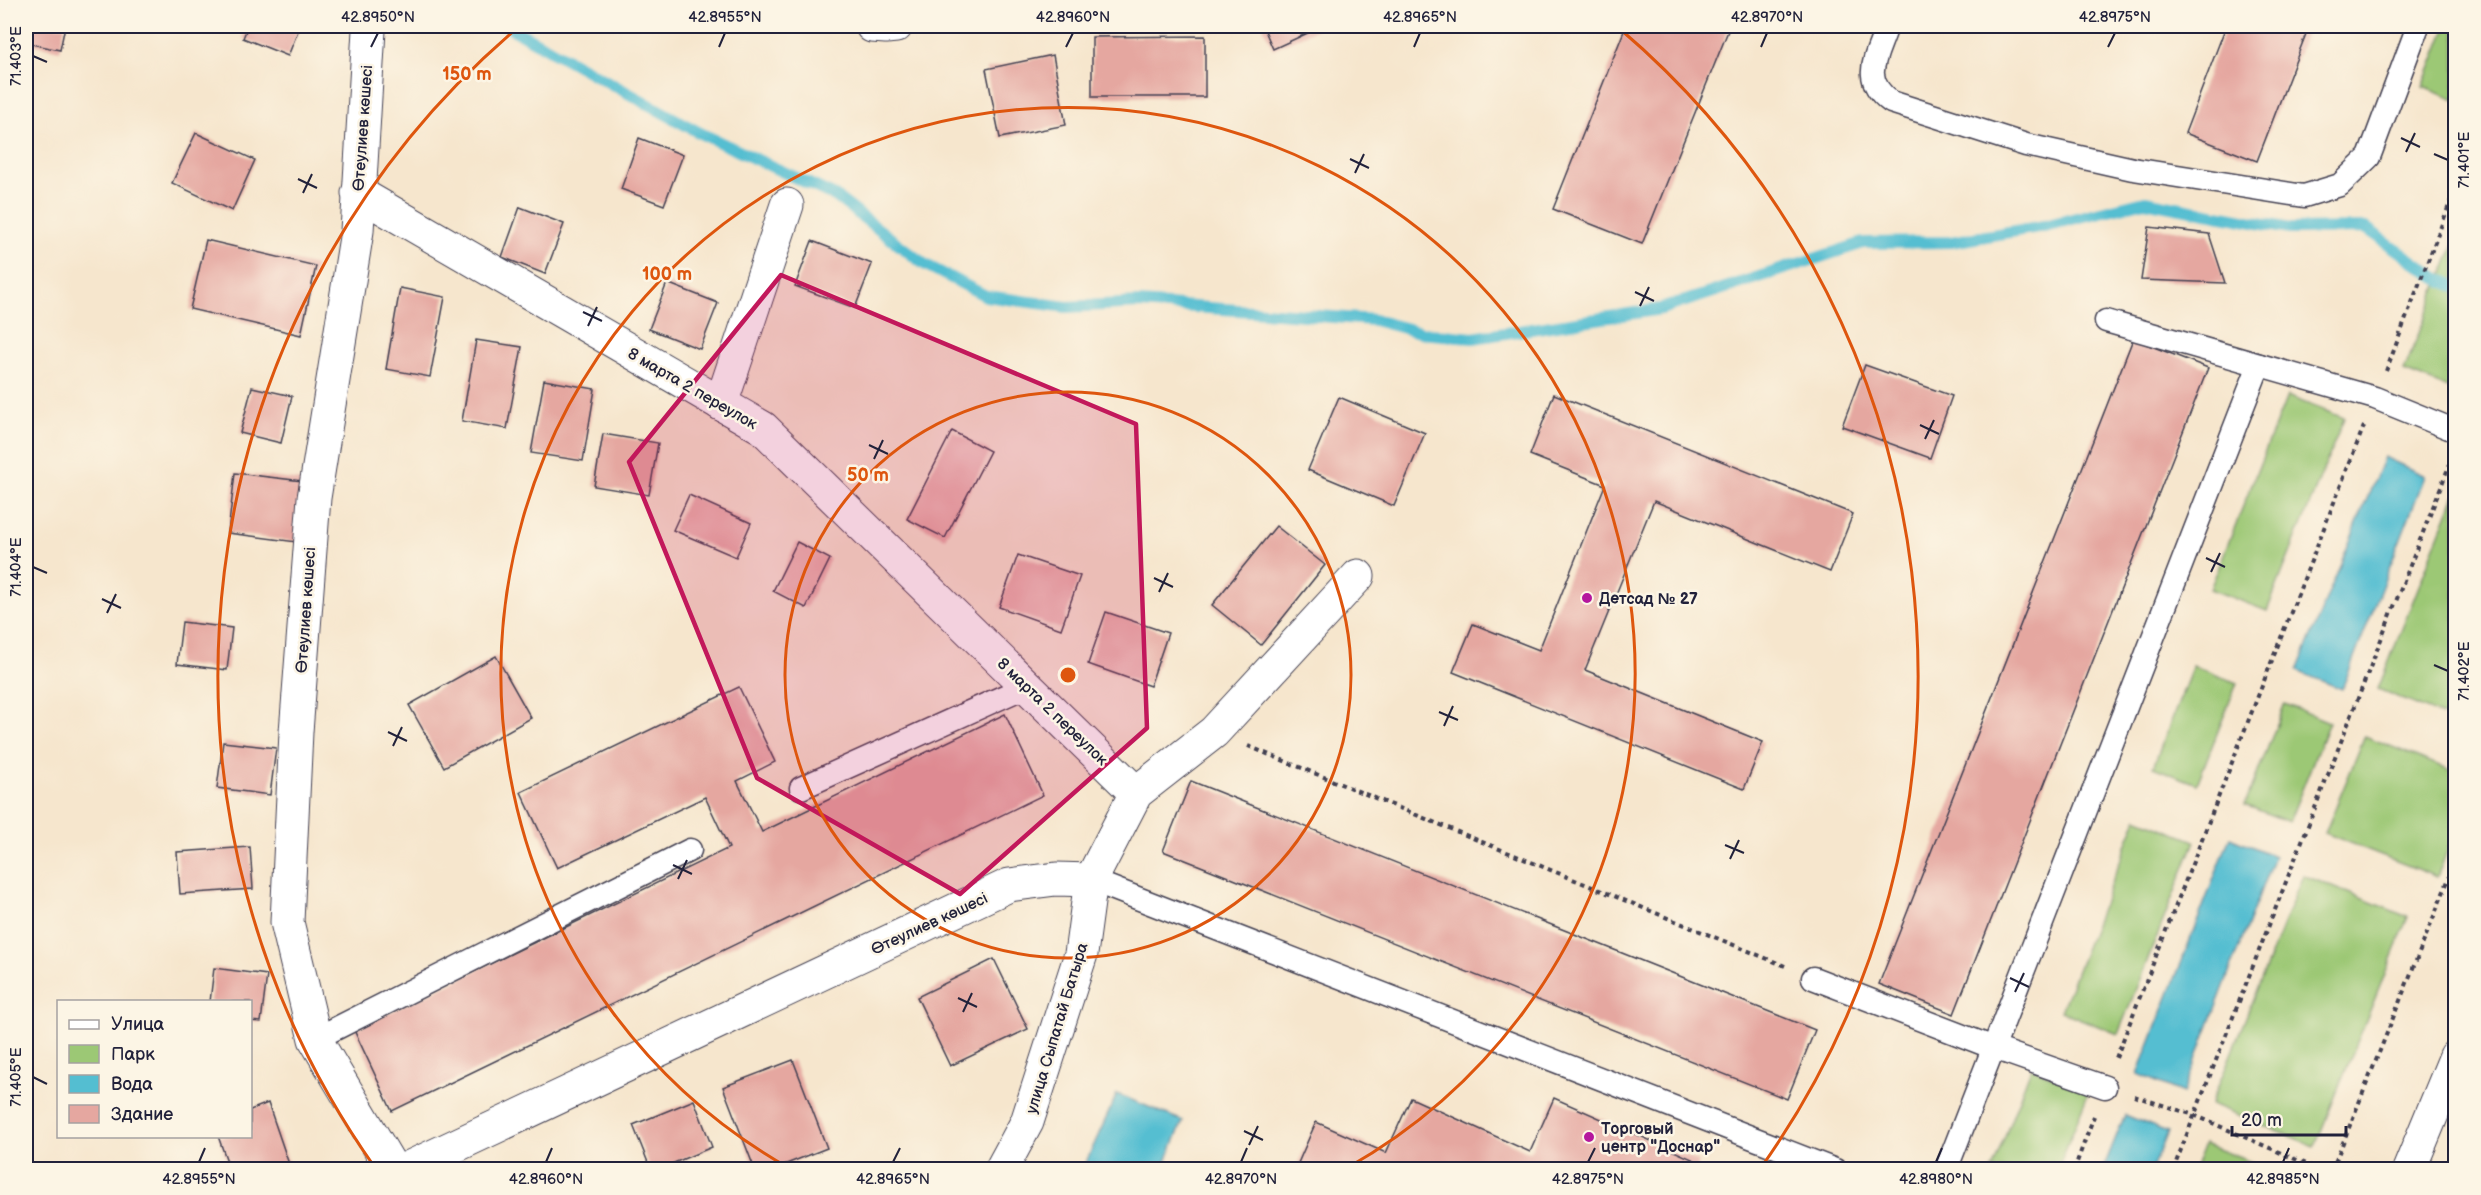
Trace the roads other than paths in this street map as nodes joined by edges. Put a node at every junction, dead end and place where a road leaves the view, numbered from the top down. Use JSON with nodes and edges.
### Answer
{"nodes":[{"id":1,"x":872,"y":26,"type":"edge"},
{"id":2,"x":896,"y":26,"type":"edge"},
{"id":3,"x":1887,"y":26,"type":"edge"},
{"id":4,"x":2418,"y":26,"type":"edge"},
{"id":5,"x":369,"y":30,"type":"dead end"},
{"id":6,"x":358,"y":193,"type":"junction"},
{"id":7,"x":787,"y":204,"type":"dead end"},
{"id":8,"x":2106,"y":321,"type":"dead end"},
{"id":9,"x":2259,"y":365,"type":"junction"},
{"id":10,"x":721,"y":404,"type":"junction"},
{"id":11,"x":2456,"y":431,"type":"edge"},
{"id":12,"x":1358,"y":576,"type":"dead end"},
{"id":13,"x":1027,"y":686,"type":"junction"},
{"id":14,"x":801,"y":788,"type":"dead end"},
{"id":15,"x":1136,"y":793,"type":"junction"},
{"id":16,"x":690,"y":850,"type":"dead end"},
{"id":17,"x":1091,"y":880,"type":"junction"},
{"id":18,"x":1813,"y":978,"type":"road end"},
{"id":19,"x":315,"y":1039,"type":"junction"},
{"id":20,"x":1994,"y":1048,"type":"junction"},
{"id":21,"x":2456,"y":1056,"type":"edge"},
{"id":22,"x":2105,"y":1087,"type":"road end"},
{"id":23,"x":393,"y":1170,"type":"edge"},
{"id":24,"x":404,"y":1170,"type":"edge"},
{"id":25,"x":1001,"y":1170,"type":"edge"},
{"id":26,"x":1835,"y":1170,"type":"edge"},
{"id":27,"x":1946,"y":1170,"type":"edge"},
{"id":28,"x":2409,"y":1170,"type":"edge"}],
"edges":[{"from":1,"to":2,"type":"street"},
{"from":3,"to":4,"type":"lane"},
{"from":5,"to":6,"type":"street","name":"Өтеулиев көшесі"},
{"from":6,"to":10,"type":"street","name":"8 марта 2 переулок"},
{"from":6,"to":19,"type":"street","name":"Өтеулиев көшесі"},
{"from":7,"to":10,"type":"street"},
{"from":8,"to":9,"type":"lane"},
{"from":9,"to":11,"type":"lane"},
{"from":9,"to":20,"type":"lane"},
{"from":10,"to":13,"type":"street","name":"8 марта 2 переулок"},
{"from":12,"to":15,"type":"street"},
{"from":13,"to":14,"type":"lane"},
{"from":13,"to":15,"type":"street","name":"8 марта 2 переулок"},
{"from":15,"to":17,"type":"street"},
{"from":16,"to":19,"type":"lane"},
{"from":17,"to":24,"type":"street","name":"Өтеулиев көшесі"},
{"from":17,"to":25,"type":"street","name":"улица Сыпатай Батыра"},
{"from":17,"to":26,"type":"lane"},
{"from":18,"to":20,"type":"lane"},
{"from":19,"to":23,"type":"street","name":"Өтеулиев көшесі"},
{"from":20,"to":22,"type":"lane"},
{"from":20,"to":27,"type":"lane"},
{"from":21,"to":28,"type":"street"}]}
